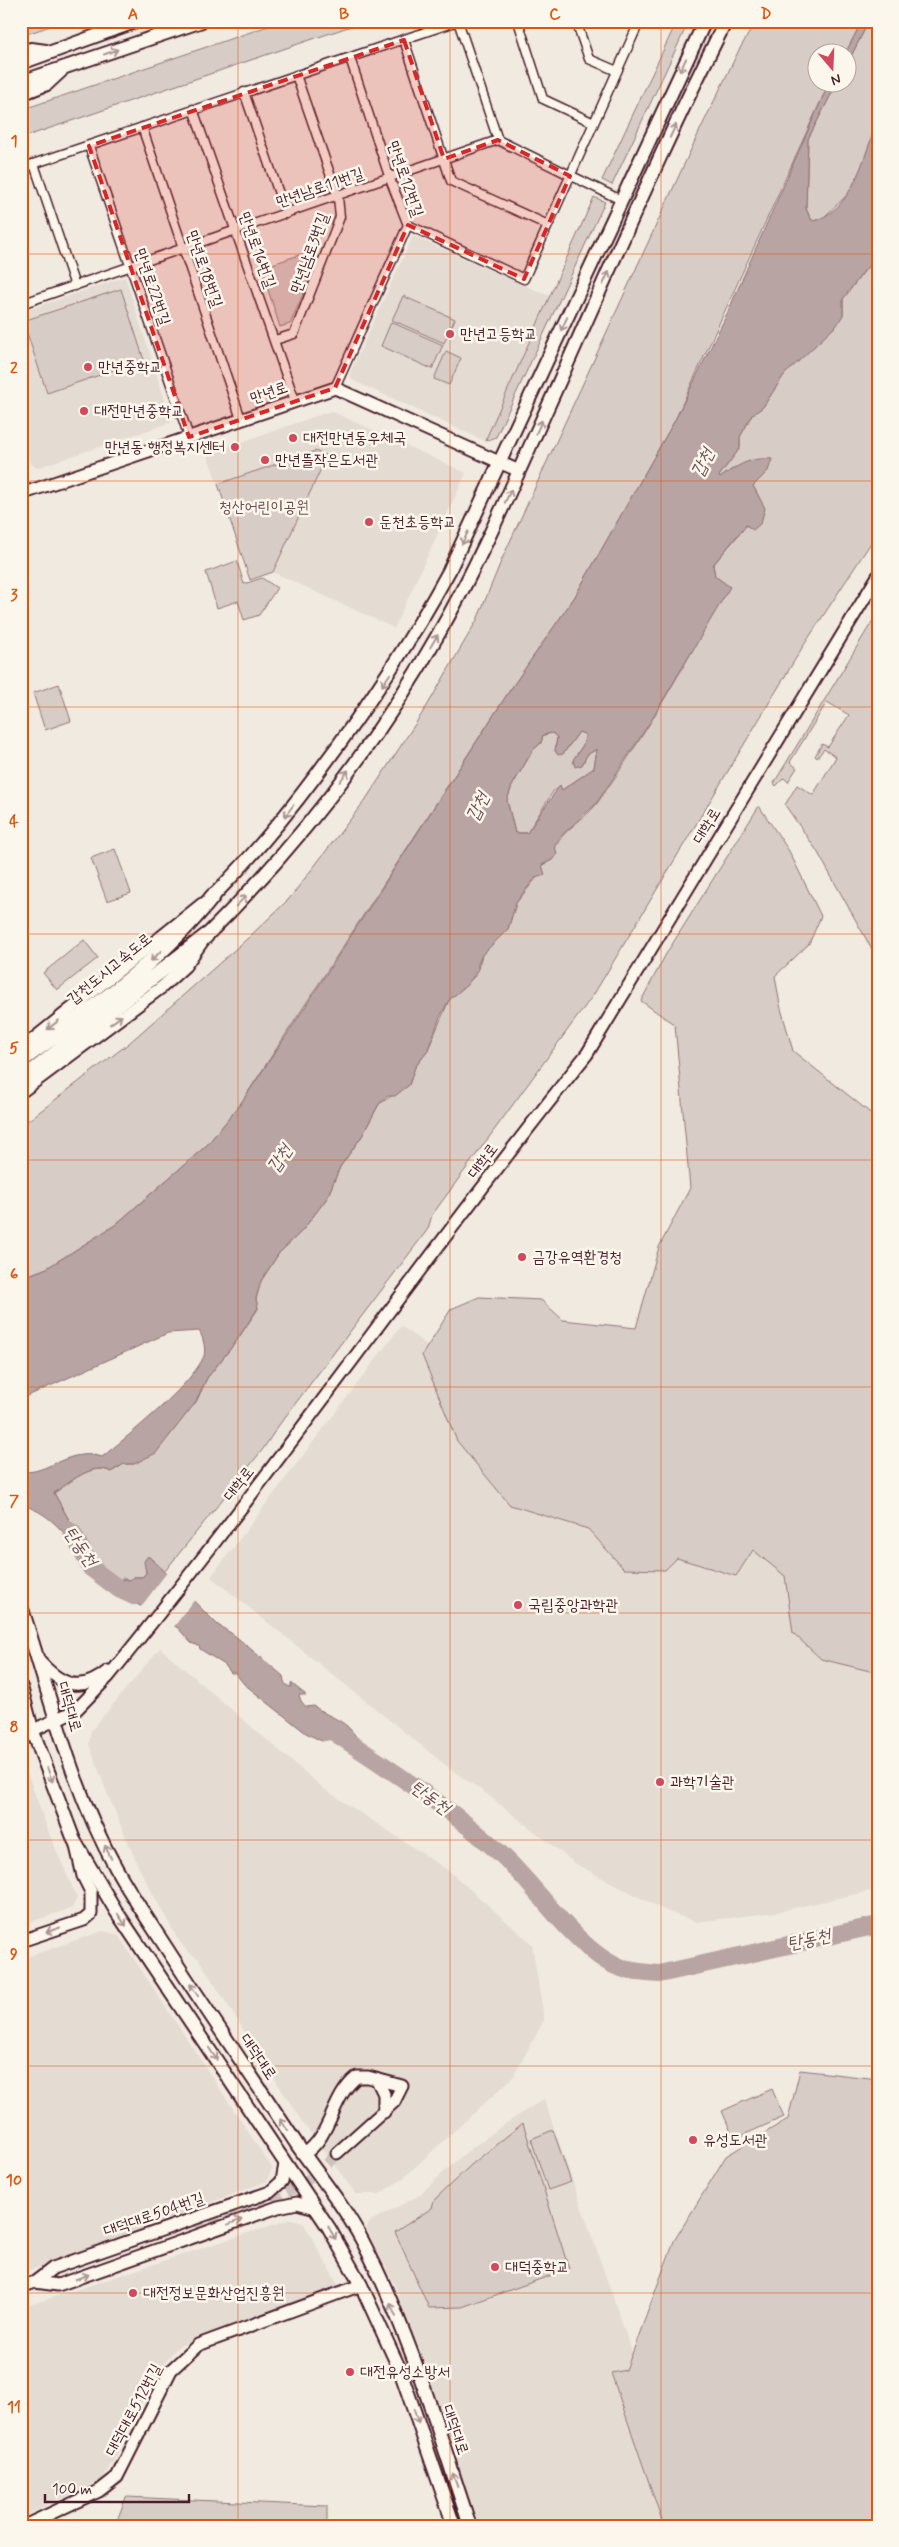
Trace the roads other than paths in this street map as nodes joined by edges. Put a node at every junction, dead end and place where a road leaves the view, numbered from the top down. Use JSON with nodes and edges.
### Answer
{"nodes":[{"id":1,"x":138,"y":21,"type":"edge"},
{"id":2,"x":202,"y":21,"type":"edge"},
{"id":3,"x":458,"y":21,"type":"edge"},
{"id":4,"x":518,"y":21,"type":"edge"},
{"id":5,"x":576,"y":21,"type":"edge"},
{"id":6,"x":635,"y":21,"type":"edge"},
{"id":7,"x":704,"y":21,"type":"edge"},
{"id":8,"x":726,"y":21,"type":"edge"},
{"id":9,"x":404,"y":40,"type":"junction"},
{"id":10,"x":49,"y":51,"type":"junction"},
{"id":11,"x":21,"y":52,"type":"edge"},
{"id":12,"x":350,"y":58,"type":"junction"},
{"id":13,"x":21,"y":63,"type":"edge"},
{"id":14,"x":65,"y":68,"type":"junction"},
{"id":15,"x":617,"y":71,"type":"junction"},
{"id":16,"x":296,"y":76,"type":"junction"},
{"id":17,"x":21,"y":82,"type":"edge"},
{"id":18,"x":244,"y":92,"type":"junction"},
{"id":19,"x":21,"y":94,"type":"edge"},
{"id":20,"x":193,"y":109,"type":"junction"},
{"id":21,"x":594,"y":123,"type":"junction"},
{"id":22,"x":142,"y":127,"type":"junction"},
{"id":23,"x":498,"y":140,"type":"junction"},
{"id":24,"x":89,"y":146,"type":"junction"},
{"id":25,"x":444,"y":159,"type":"junction"},
{"id":26,"x":34,"y":164,"type":"junction"},
{"id":27,"x":21,"y":168,"type":"edge"},
{"id":28,"x":570,"y":176,"type":"junction"},
{"id":29,"x":390,"y":179,"type":"junction"},
{"id":30,"x":338,"y":197,"type":"junction"},
{"id":31,"x":621,"y":200,"type":"junction"},
{"id":32,"x":286,"y":214,"type":"junction"},
{"id":33,"x":408,"y":225,"type":"junction"},
{"id":34,"x":548,"y":225,"type":"junction"},
{"id":35,"x":236,"y":231,"type":"junction"},
{"id":36,"x":183,"y":250,"type":"junction"},
{"id":37,"x":131,"y":268,"type":"junction"},
{"id":38,"x":75,"y":286,"type":"junction"},
{"id":39,"x":22,"y":302,"type":"edge"},
{"id":40,"x":275,"y":340,"type":"junction"},
{"id":41,"x":335,"y":388,"type":"junction"},
{"id":42,"x":295,"y":401,"type":"junction"},
{"id":43,"x":241,"y":419,"type":"junction"},
{"id":44,"x":189,"y":437,"type":"junction"},
{"id":45,"x":500,"y":462,"type":"junction"},
{"id":46,"x":519,"y":471,"type":"junction"},
{"id":47,"x":22,"y":491,"type":"edge"},
{"id":48,"x":878,"y":576,"type":"edge"},
{"id":49,"x":878,"y":590,"type":"edge"},
{"id":50,"x":864,"y":598,"type":"junction"},
{"id":51,"x":213,"y":896,"type":"junction"},
{"id":52,"x":206,"y":936,"type":"junction"},
{"id":53,"x":21,"y":1049,"type":"edge"},
{"id":54,"x":21,"y":1061,"type":"edge"},
{"id":55,"x":21,"y":1080,"type":"edge"},
{"id":56,"x":21,"y":1092,"type":"edge"},
{"id":57,"x":21,"y":1606,"type":"edge"},
{"id":58,"x":124,"y":1657,"type":"junction"},
{"id":59,"x":39,"y":1661,"type":"junction"},
{"id":60,"x":21,"y":1687,"type":"edge"},
{"id":61,"x":55,"y":1721,"type":"junction"},
{"id":62,"x":25,"y":1731,"type":"edge"},
{"id":63,"x":74,"y":1840,"type":"junction"},
{"id":64,"x":21,"y":1941,"type":"edge"},
{"id":65,"x":377,"y":2080,"type":"junction"},
{"id":66,"x":384,"y":2112,"type":"junction"},
{"id":67,"x":337,"y":2153,"type":"tunnel mouth"},
{"id":68,"x":304,"y":2154,"type":"junction"},
{"id":69,"x":285,"y":2164,"type":"junction"},
{"id":70,"x":316,"y":2208,"type":"junction"},
{"id":71,"x":196,"y":2222,"type":"junction"},
{"id":72,"x":207,"y":2233,"type":"junction"},
{"id":73,"x":35,"y":2282,"type":"junction"},
{"id":74,"x":362,"y":2285,"type":"junction"},
{"id":75,"x":21,"y":2287,"type":"edge"},
{"id":76,"x":24,"y":2526,"type":"edge"},
{"id":77,"x":454,"y":2526,"type":"edge"},
{"id":78,"x":470,"y":2526,"type":"edge"}],
"edges":[{"from":1,"to":10,"type":"main road"},
{"from":14,"to":2,"type":"main road","one_way":true},
{"from":3,"to":9,"type":"street"},
{"from":3,"to":23,"type":"street"},
{"from":4,"to":21,"type":"street"},
{"from":5,"to":15,"type":"street"},
{"from":6,"to":15,"type":"street"},
{"from":7,"to":31,"type":"main road","one_way":true},
{"from":46,"to":8,"type":"main road","one_way":true},
{"from":9,"to":12,"type":"street"},
{"from":9,"to":25,"type":"street"},
{"from":10,"to":11,"type":"main road"},
{"from":10,"to":13,"type":"main road"},
{"from":12,"to":16,"type":"street"},
{"from":12,"to":29,"type":"street","name":"만년로12번길"},
{"from":14,"to":17,"type":"main road"},
{"from":14,"to":19,"type":"main road"},
{"from":15,"to":21,"type":"street"},
{"from":16,"to":18,"type":"street"},
{"from":16,"to":30,"type":"street","name":"만년남로3번길"},
{"from":18,"to":20,"type":"street"},
{"from":18,"to":32,"type":"street"},
{"from":20,"to":22,"type":"street"},
{"from":20,"to":35,"type":"street","name":"만년로16번길"},
{"from":21,"to":28,"type":"street"},
{"from":22,"to":24,"type":"street"},
{"from":22,"to":36,"type":"street","name":"만년로18번길"},
{"from":23,"to":25,"type":"street","name":"만년남로11번길"},
{"from":23,"to":28,"type":"street"},
{"from":24,"to":26,"type":"street"},
{"from":24,"to":37,"type":"street","name":"만년로22번길"},
{"from":25,"to":29,"type":"street","name":"만년남로11번길"},
{"from":25,"to":34,"type":"street"},
{"from":26,"to":27,"type":"street"},
{"from":26,"to":38,"type":"street"},
{"from":28,"to":31,"type":"street"},
{"from":28,"to":34,"type":"street"},
{"from":29,"to":30,"type":"street","name":"만년남로11번길"},
{"from":29,"to":33,"type":"street","name":"만년로12번길"},
{"from":30,"to":32,"type":"street","name":"만년남로11번길"},
{"from":30,"to":40,"type":"street","name":"만년남로3번길"},
{"from":31,"to":45,"type":"main road","one_way":true},
{"from":32,"to":35,"type":"street","name":"만년남로11번길"},
{"from":33,"to":34,"type":"street"},
{"from":33,"to":41,"type":"street","name":"만년로12번길"},
{"from":35,"to":36,"type":"street","name":"만년남로11번길"},
{"from":35,"to":40,"type":"street","name":"만년로16번길"},
{"from":36,"to":37,"type":"street","name":"만년남로11번길"},
{"from":36,"to":43,"type":"street","name":"만년로18번길"},
{"from":37,"to":38,"type":"street","name":"만년남로11번길"},
{"from":37,"to":44,"type":"street","name":"만년로22번길"},
{"from":38,"to":39,"type":"street","name":"만년남로11번길"},
{"from":40,"to":42,"type":"street","name":"만년로16번길"},
{"from":41,"to":42,"type":"street","name":"만년로"},
{"from":41,"to":45,"type":"street"},
{"from":42,"to":43,"type":"street","name":"만년로"},
{"from":43,"to":44,"type":"street","name":"만년로"},
{"from":44,"to":47,"type":"street","name":"만년로"},
{"from":45,"to":46,"type":"street"},
{"from":45,"to":51,"type":"main road","one_way":true},
{"from":52,"to":46,"type":"main road","one_way":true},
{"from":48,"to":50,"type":"street","name":"대학로"},
{"from":49,"to":50,"type":"street"},
{"from":50,"to":58,"type":"street","name":"대학로"},
{"from":51,"to":53,"type":"street","one_way":true},
{"from":51,"to":54,"type":"highway","name":"갑천도시고속도로","one_way":true},
{"from":52,"to":55,"type":"highway","name":"갑천도시고속도로"},
{"from":56,"to":52,"type":"street","one_way":true},
{"from":57,"to":59,"type":"main road","name":"대덕대로"},
{"from":58,"to":59,"type":"street"},
{"from":58,"to":61,"type":"street","name":"대학로"},
{"from":59,"to":61,"type":"main road","name":"대덕대로"},
{"from":60,"to":62,"type":"main road","name":"대덕대로"},
{"from":61,"to":62,"type":"street","name":"대학로"},
{"from":68,"to":61,"type":"main road","name":"대덕대로","one_way":true},
{"from":62,"to":63,"type":"main road","name":"대덕대로","one_way":true},
{"from":63,"to":64,"type":"street","one_way":true},
{"from":63,"to":69,"type":"main road","name":"대덕대로","one_way":true},
{"from":65,"to":66,"type":"street"},
{"from":65,"to":66,"type":"street"},
{"from":65,"to":68,"type":"street"},
{"from":66,"to":67,"type":"street"},
{"from":78,"to":68,"type":"main road","name":"대덕대로","one_way":true},
{"from":69,"to":70,"type":"main road","name":"대덕대로"},
{"from":69,"to":71,"type":"street","name":"대덕대로504번길"},
{"from":72,"to":70,"type":"street","one_way":true},
{"from":70,"to":74,"type":"main road","name":"대덕대로","one_way":true},
{"from":71,"to":72,"type":"street"},
{"from":71,"to":73,"type":"street","name":"대덕대로504번길"},
{"from":73,"to":72,"type":"street","one_way":true},
{"from":73,"to":75,"type":"street"},
{"from":74,"to":76,"type":"street","name":"대덕대로512번길"},
{"from":74,"to":77,"type":"main road","name":"대덕대로","one_way":true}]}
